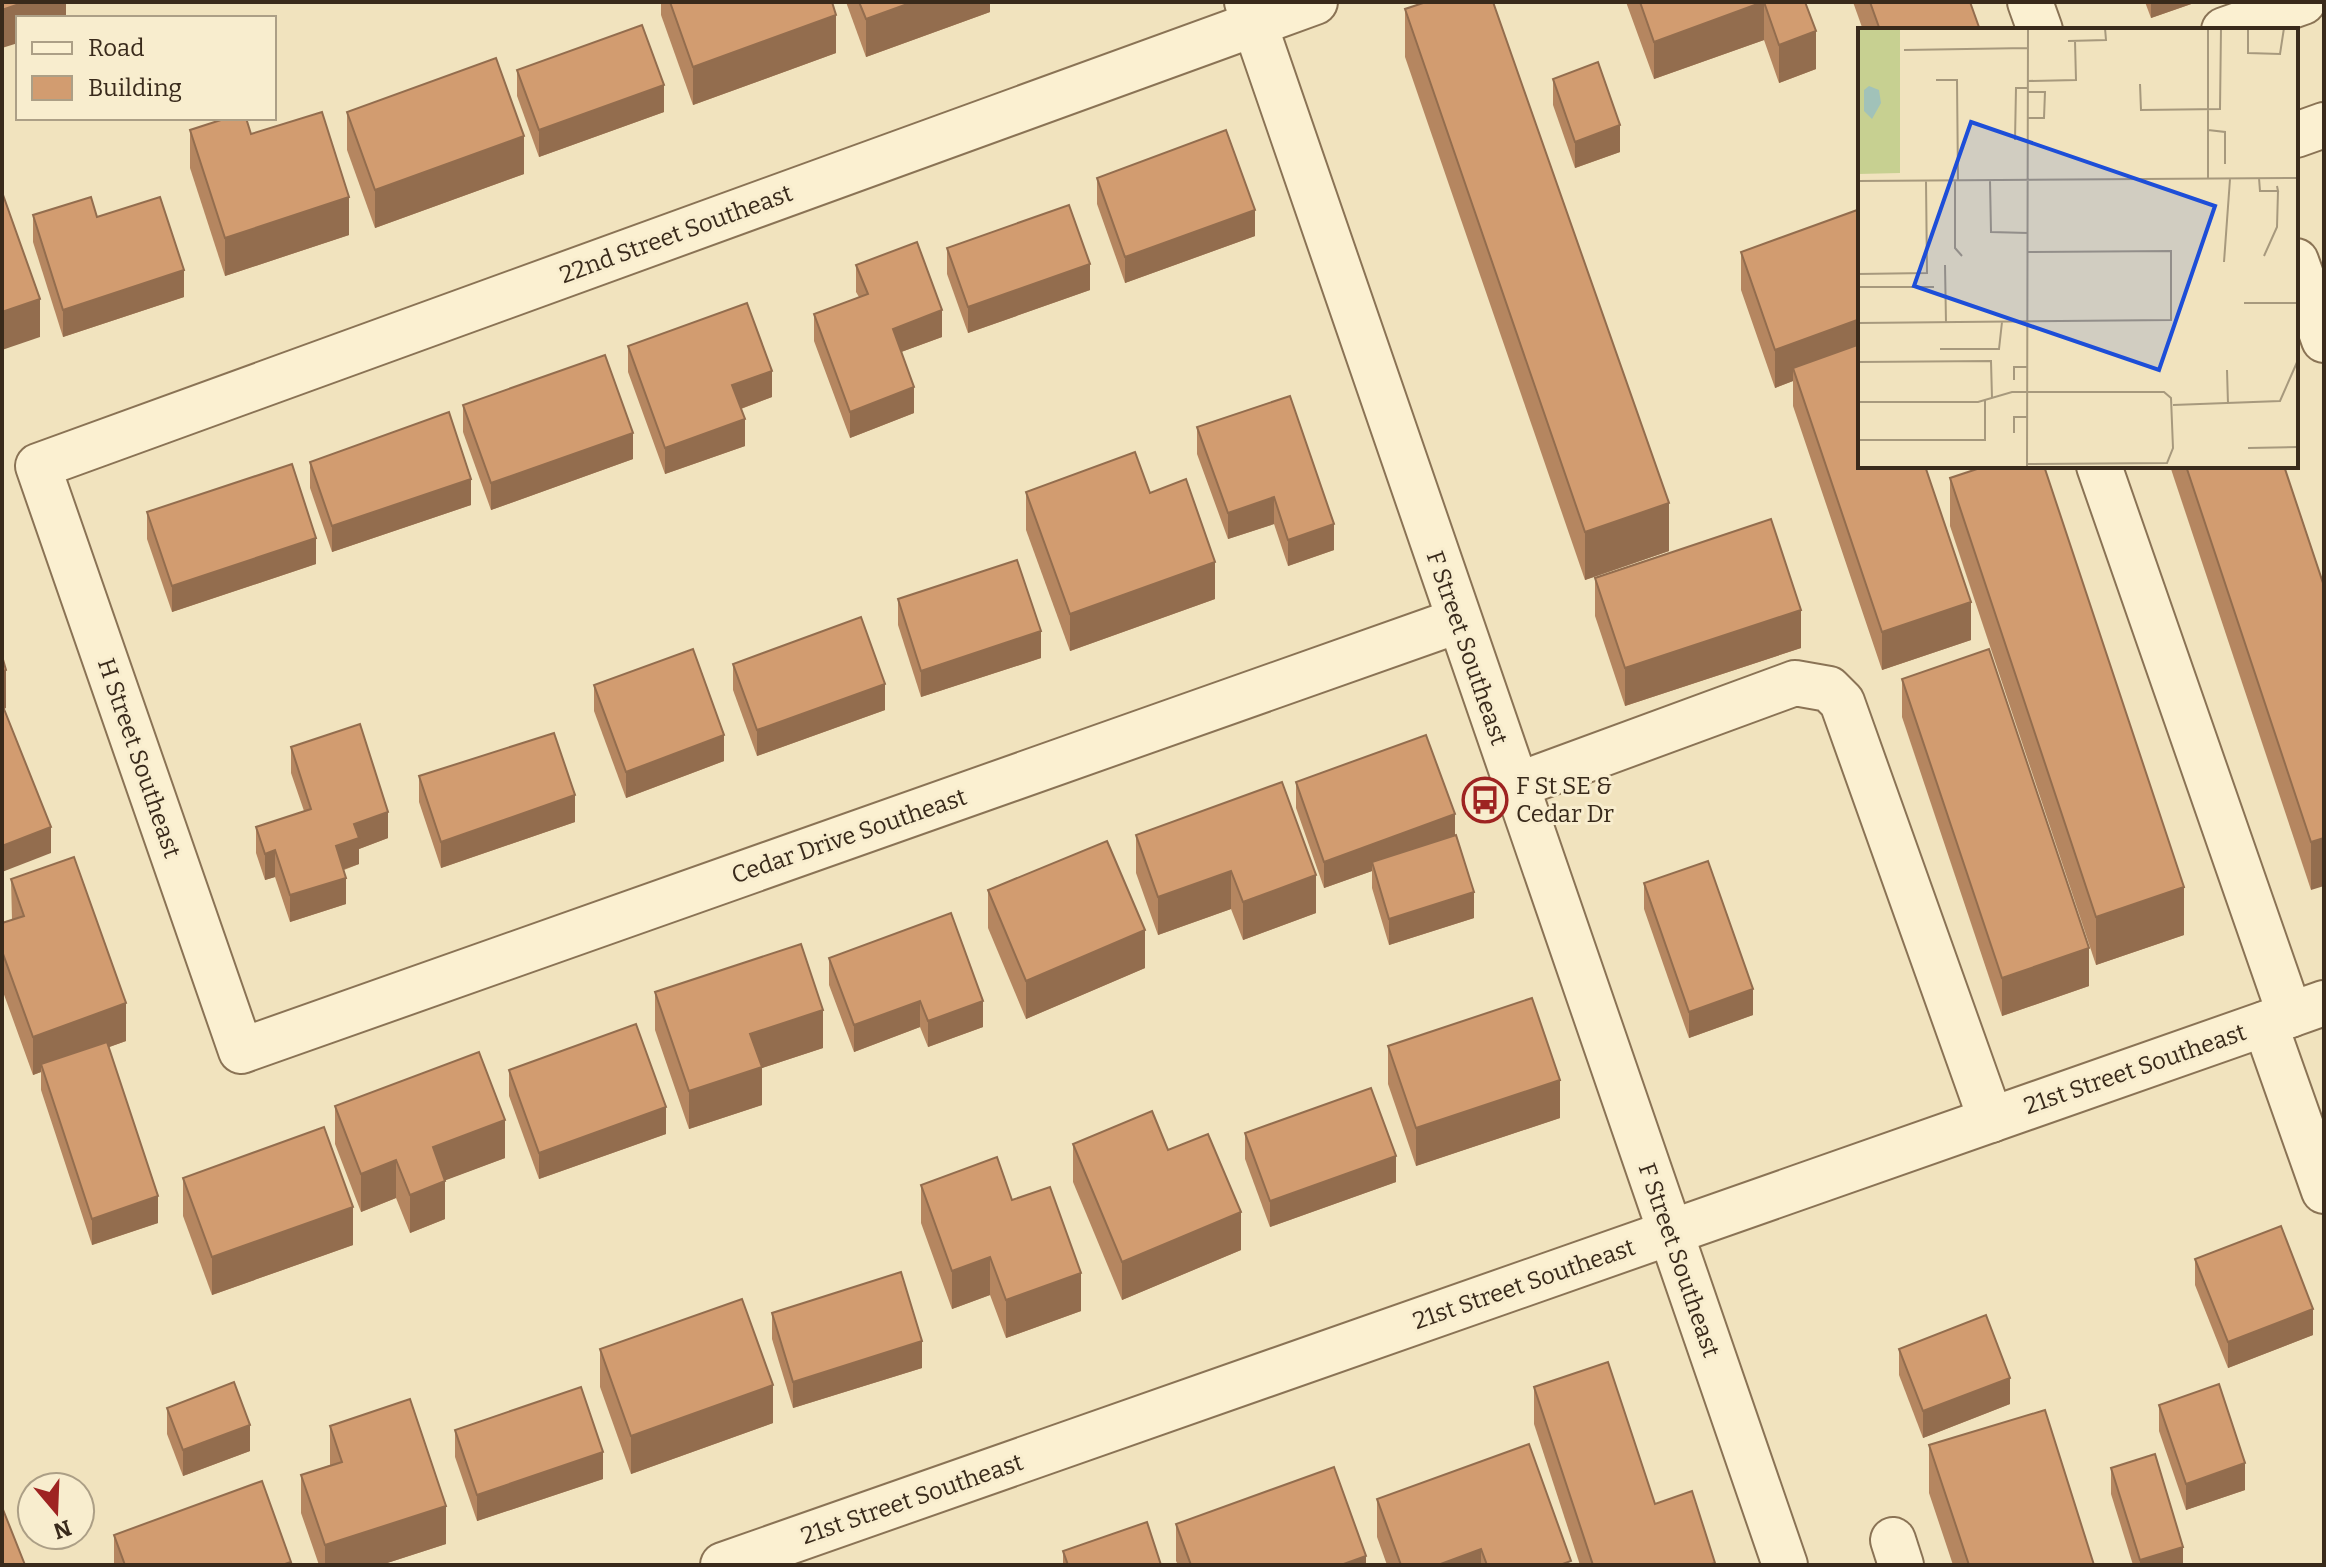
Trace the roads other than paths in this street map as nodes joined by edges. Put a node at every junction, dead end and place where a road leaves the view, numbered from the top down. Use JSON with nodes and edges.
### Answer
{"nodes":[{"id":1,"x":1315,"y":2,"type":"edge"},
{"id":2,"x":2030,"y":2,"type":"edge"},
{"id":3,"x":2303,"y":2,"type":"edge"},
{"id":4,"x":1250,"y":13,"type":"edge"},
{"id":5,"x":2039,"y":28,"type":"edge"},
{"id":6,"x":2230,"y":28,"type":"edge"},
{"id":7,"x":2324,"y":125,"type":"edge"},
{"id":8,"x":2298,"y":134,"type":"edge"},
{"id":9,"x":2298,"y":267,"type":"edge"},
{"id":10,"x":2324,"y":340,"type":"edge"},
{"id":11,"x":38,"y":466,"type":"joint"},
{"id":12,"x":2100,"y":468,"type":"edge"},
{"id":13,"x":1457,"y":621,"type":"junction"},
{"id":14,"x":1515,"y":786,"type":"junction"},
{"id":15,"x":2293,"y":1014,"type":"edge"},
{"id":16,"x":241,"y":1051,"type":"joint"},
{"id":17,"x":1991,"y":1120,"type":"junction"},
{"id":18,"x":2324,"y":1191,"type":"edge"},
{"id":19,"x":1670,"y":1232,"type":"junction"},
{"id":20,"x":723,"y":1565,"type":"edge"},
{"id":21,"x":1785,"y":1565,"type":"edge"}],
"edges":[{"from":1,"to":4,"type":"street","name":"22nd Street Southeast"},
{"from":2,"to":5,"type":"street"},
{"from":3,"to":6,"type":"street"},
{"from":4,"to":11,"type":"street","name":"22nd Street Southeast"},
{"from":4,"to":13,"type":"street","name":"F Street Southeast"},
{"from":7,"to":8,"type":"street"},
{"from":9,"to":10,"type":"street"},
{"from":11,"to":16,"type":"street","name":"H Street Southeast"},
{"from":12,"to":15,"type":"street"},
{"from":13,"to":14,"type":"street","name":"F Street Southeast"},
{"from":13,"to":16,"type":"street","name":"Cedar Drive Southeast"},
{"from":14,"to":17,"type":"street"},
{"from":14,"to":19,"type":"street","name":"F Street Southeast"},
{"from":15,"to":17,"type":"street","name":"21st Street Southeast"},
{"from":15,"to":18,"type":"street"},
{"from":17,"to":19,"type":"street","name":"21st Street Southeast"},
{"from":19,"to":20,"type":"street","name":"21st Street Southeast"},
{"from":19,"to":21,"type":"street","name":"F Street Southeast"}]}
